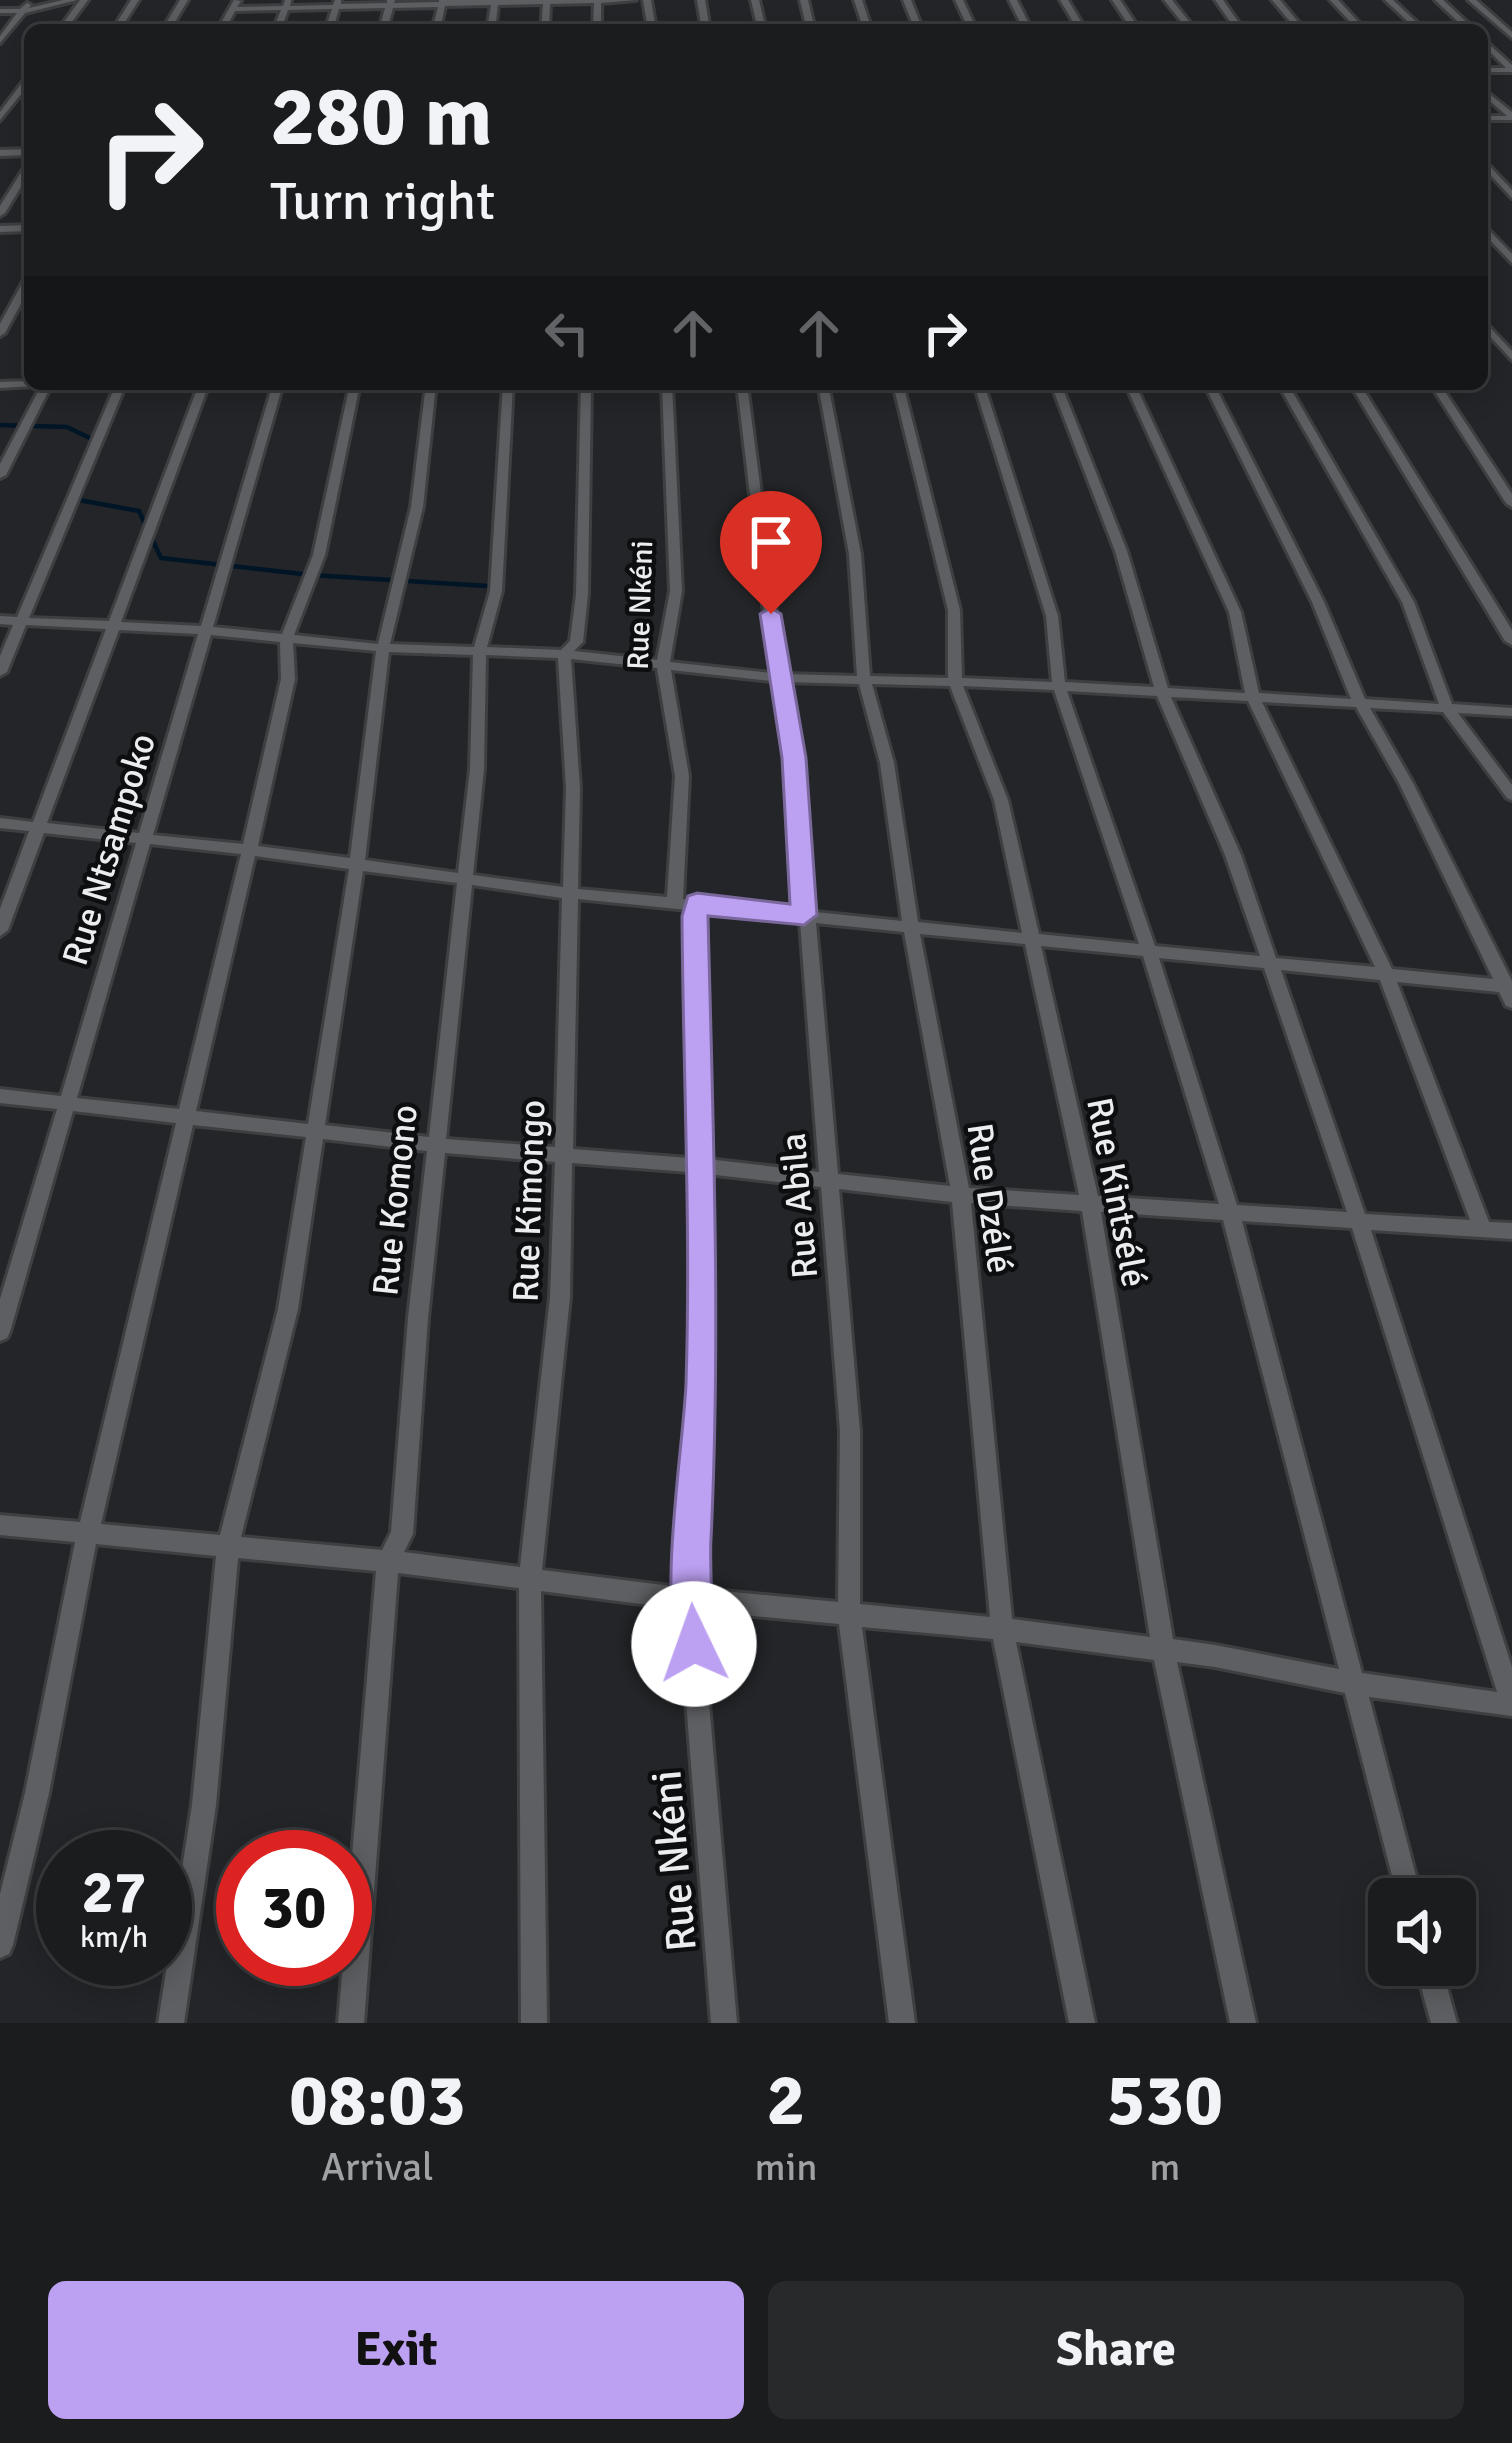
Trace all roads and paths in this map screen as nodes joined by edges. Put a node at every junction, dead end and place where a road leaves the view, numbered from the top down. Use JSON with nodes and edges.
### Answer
{"nodes":[{"id":1,"x":31,"y":0,"type":"edge"},
{"id":2,"x":73,"y":0,"type":"edge"},
{"id":3,"x":598,"y":0,"type":"edge"},
{"id":4,"x":632,"y":0,"type":"edge"},
{"id":5,"x":1168,"y":0,"type":"edge"},
{"id":6,"x":1276,"y":0,"type":"edge"},
{"id":7,"x":1334,"y":0,"type":"edge"},
{"id":8,"x":1389,"y":0,"type":"edge"},
{"id":9,"x":1439,"y":0,"type":"edge"},
{"id":10,"x":1472,"y":0,"type":"edge"},
{"id":11,"x":495,"y":1,"type":"edge"},
{"id":12,"x":547,"y":1,"type":"edge"},
{"id":13,"x":390,"y":2,"type":"edge"},
{"id":14,"x":442,"y":2,"type":"edge"},
{"id":15,"x":337,"y":3,"type":"edge"},
{"id":16,"x":235,"y":4,"type":"edge"},
{"id":17,"x":287,"y":4,"type":"edge"},
{"id":18,"x":0,"y":11,"type":"edge"},
{"id":19,"x":23,"y":11,"type":"junction"},
{"id":20,"x":1187,"y":24,"type":"edge"},
{"id":21,"x":1296,"y":24,"type":"edge"},
{"id":22,"x":1356,"y":24,"type":"edge"},
{"id":23,"x":1415,"y":24,"type":"edge"},
{"id":24,"x":1465,"y":24,"type":"edge"},
{"id":25,"x":1512,"y":36,"type":"edge"},
{"id":26,"x":0,"y":40,"type":"edge"},
{"id":27,"x":1488,"y":46,"type":"edge"},
{"id":28,"x":1512,"y":69,"type":"edge"},
{"id":29,"x":1488,"y":96,"type":"edge"},
{"id":30,"x":5,"y":105,"type":"edge"},
{"id":31,"x":1512,"y":117,"type":"edge"},
{"id":32,"x":0,"y":118,"type":"edge"},
{"id":33,"x":1488,"y":168,"type":"edge"},
{"id":34,"x":24,"y":175,"type":"edge"},
{"id":35,"x":1495,"y":192,"type":"dead end"},
{"id":36,"x":1510,"y":192,"type":"edge"},
{"id":37,"x":0,"y":213,"type":"edge"},
{"id":38,"x":1488,"y":233,"type":"edge"},
{"id":39,"x":1512,"y":260,"type":"edge"},
{"id":40,"x":24,"y":289,"type":"edge"},
{"id":41,"x":1488,"y":330,"type":"edge"},
{"id":42,"x":0,"y":333,"type":"edge"},
{"id":43,"x":1498,"y":342,"type":"junction"},
{"id":44,"x":1512,"y":342,"type":"edge"},
{"id":45,"x":1488,"y":343,"type":"edge"},
{"id":46,"x":1512,"y":357,"type":"edge"},
{"id":47,"x":43,"y":390,"type":"edge"},
{"id":48,"x":118,"y":390,"type":"edge"},
{"id":49,"x":202,"y":390,"type":"edge"},
{"id":50,"x":276,"y":390,"type":"edge"},
{"id":51,"x":355,"y":390,"type":"edge"},
{"id":52,"x":430,"y":390,"type":"edge"},
{"id":53,"x":508,"y":390,"type":"edge"},
{"id":54,"x":586,"y":390,"type":"edge"},
{"id":55,"x":667,"y":390,"type":"edge"},
{"id":56,"x":743,"y":390,"type":"edge"},
{"id":57,"x":824,"y":390,"type":"edge"},
{"id":58,"x":899,"y":390,"type":"edge"},
{"id":59,"x":981,"y":390,"type":"edge"},
{"id":60,"x":1058,"y":390,"type":"edge"},
{"id":61,"x":1133,"y":390,"type":"edge"},
{"id":62,"x":1212,"y":390,"type":"edge"},
{"id":63,"x":1286,"y":390,"type":"edge"},
{"id":64,"x":1358,"y":390,"type":"edge"},
{"id":65,"x":1439,"y":390,"type":"edge"},
{"id":66,"x":0,"y":475,"type":"edge"},
{"id":67,"x":1512,"y":503,"type":"edge"},
{"id":68,"x":0,"y":620,"type":"edge"},
{"id":69,"x":22,"y":620,"type":"junction"},
{"id":70,"x":117,"y":626,"type":"junction"},
{"id":71,"x":203,"y":630,"type":"junction"},
{"id":72,"x":286,"y":640,"type":"junction"},
{"id":73,"x":1512,"y":641,"type":"edge"},
{"id":74,"x":383,"y":648,"type":"junction"},
{"id":75,"x":480,"y":649,"type":"junction"},
{"id":76,"x":564,"y":654,"type":"junction"},
{"id":77,"x":663,"y":664,"type":"junction"},
{"id":78,"x":0,"y":672,"type":"edge"},
{"id":79,"x":778,"y":678,"type":"junction"},
{"id":80,"x":864,"y":680,"type":"junction"},
{"id":81,"x":955,"y":682,"type":"junction"},
{"id":82,"x":1059,"y":686,"type":"junction"},
{"id":83,"x":1162,"y":692,"type":"junction"},
{"id":84,"x":1253,"y":697,"type":"junction"},
{"id":85,"x":1360,"y":703,"type":"junction"},
{"id":86,"x":1447,"y":708,"type":"junction"},
{"id":87,"x":1512,"y":712,"type":"edge"},
{"id":88,"x":1512,"y":795,"type":"edge"},
{"id":89,"x":0,"y":823,"type":"edge"},
{"id":90,"x":38,"y":828,"type":"junction"},
{"id":91,"x":144,"y":840,"type":"junction"},
{"id":92,"x":249,"y":850,"type":"junction"},
{"id":93,"x":357,"y":863,"type":"junction"},
{"id":94,"x":465,"y":876,"type":"junction"},
{"id":95,"x":568,"y":892,"type":"junction"},
{"id":96,"x":686,"y":901,"type":"junction"},
{"id":97,"x":804,"y":915,"type":"junction"},
{"id":98,"x":913,"y":927,"type":"junction"},
{"id":99,"x":0,"y":930,"type":"edge"},
{"id":100,"x":1029,"y":942,"type":"junction"},
{"id":101,"x":1150,"y":954,"type":"junction"},
{"id":102,"x":1271,"y":965,"type":"junction"},
{"id":103,"x":1386,"y":974,"type":"junction"},
{"id":104,"x":1510,"y":992,"type":"edge"},
{"id":105,"x":0,"y":1096,"type":"edge"},
{"id":106,"x":67,"y":1102,"type":"junction"},
{"id":107,"x":185,"y":1116,"type":"junction"},
{"id":108,"x":317,"y":1130,"type":"junction"},
{"id":109,"x":436,"y":1145,"type":"junction"},
{"id":110,"x":562,"y":1157,"type":"junction"},
{"id":111,"x":700,"y":1166,"type":"junction"},
{"id":112,"x":829,"y":1179,"type":"junction"},
{"id":113,"x":961,"y":1195,"type":"junction"},
{"id":114,"x":1090,"y":1202,"type":"junction"},
{"id":115,"x":1231,"y":1214,"type":"junction"},
{"id":116,"x":1360,"y":1222,"type":"junction"},
{"id":117,"x":1482,"y":1227,"type":"junction"},
{"id":118,"x":1512,"y":1232,"type":"edge"},
{"id":119,"x":0,"y":1333,"type":"edge"},
{"id":120,"x":0,"y":1525,"type":"edge"},
{"id":121,"x":88,"y":1532,"type":"junction"},
{"id":122,"x":228,"y":1545,"type":"junction"},
{"id":123,"x":388,"y":1561,"type":"junction"},
{"id":124,"x":530,"y":1579,"type":"junction"},
{"id":125,"x":689,"y":1599,"type":"junction"},
{"id":126,"x":849,"y":1613,"type":"junction"},
{"id":127,"x":1002,"y":1629,"type":"junction"},
{"id":128,"x":1164,"y":1652,"type":"junction"},
{"id":129,"x":1351,"y":1683,"type":"junction"},
{"id":130,"x":1512,"y":1703,"type":"edge"},
{"id":131,"x":1404,"y":1878,"type":"edge"},
{"id":132,"x":0,"y":1945,"type":"edge"},
{"id":133,"x":1434,"y":1986,"type":"edge"},
{"id":134,"x":171,"y":2023,"type":"edge"},
{"id":135,"x":351,"y":2023,"type":"edge"},
{"id":136,"x":534,"y":2023,"type":"edge"},
{"id":137,"x":724,"y":2023,"type":"edge"},
{"id":138,"x":902,"y":2023,"type":"edge"},
{"id":139,"x":1082,"y":2023,"type":"edge"},
{"id":140,"x":1243,"y":2023,"type":"edge"},
{"id":141,"x":1444,"y":2023,"type":"edge"}],
"edges":[{"from":1,"to":19,"type":"street"},
{"from":2,"to":19,"type":"street"},
{"from":3,"to":4,"type":"street"},
{"from":3,"to":12,"type":"street"},
{"from":5,"to":20,"type":"street"},
{"from":6,"to":21,"type":"street"},
{"from":7,"to":22,"type":"street"},
{"from":8,"to":23,"type":"street"},
{"from":9,"to":24,"type":"street"},
{"from":10,"to":25,"type":"street"},
{"from":11,"to":12,"type":"street"},
{"from":11,"to":14,"type":"street"},
{"from":13,"to":14,"type":"street"},
{"from":13,"to":15,"type":"street"},
{"from":15,"to":17,"type":"street"},
{"from":16,"to":17,"type":"street"},
{"from":18,"to":19,"type":"street"},
{"from":19,"to":26,"type":"street"},
{"from":27,"to":28,"type":"street"},
{"from":29,"to":31,"type":"street"},
{"from":30,"to":32,"type":"street"},
{"from":33,"to":36,"type":"street"},
{"from":34,"to":37,"type":"street"},
{"from":35,"to":36,"type":"street"},
{"from":38,"to":39,"type":"street"},
{"from":40,"to":42,"type":"street"},
{"from":41,"to":43,"type":"street"},
{"from":43,"to":44,"type":"street"},
{"from":43,"to":45,"type":"street"},
{"from":43,"to":46,"type":"street"},
{"from":47,"to":66,"type":"street"},
{"from":48,"to":69,"type":"street"},
{"from":49,"to":70,"type":"street"},
{"from":50,"to":71,"type":"street","name":"Rue Ntsampoko"},
{"from":51,"to":72,"type":"street"},
{"from":52,"to":74,"type":"street"},
{"from":53,"to":75,"type":"street","name":"Rue Komono"},
{"from":54,"to":76,"type":"street","name":"Rue Kimongo"},
{"from":55,"to":77,"type":"street","name":"Rue Nkéni"},
{"from":56,"to":79,"type":"street","name":"Rue Abila"},
{"from":57,"to":80,"type":"street","name":"Rue Dzélé"},
{"from":58,"to":81,"type":"street","name":"Rue Kintsélé"},
{"from":59,"to":82,"type":"street"},
{"from":60,"to":83,"type":"street"},
{"from":61,"to":84,"type":"street"},
{"from":62,"to":85,"type":"street"},
{"from":63,"to":86,"type":"street"},
{"from":64,"to":73,"type":"street"},
{"from":65,"to":67,"type":"street"},
{"from":68,"to":69,"type":"street"},
{"from":69,"to":70,"type":"street"},
{"from":69,"to":78,"type":"street"},
{"from":70,"to":71,"type":"street"},
{"from":70,"to":90,"type":"street"},
{"from":71,"to":72,"type":"street"},
{"from":71,"to":91,"type":"street","name":"Rue Ntsampoko"},
{"from":72,"to":74,"type":"street"},
{"from":72,"to":92,"type":"street"},
{"from":74,"to":75,"type":"street"},
{"from":74,"to":93,"type":"street"},
{"from":75,"to":76,"type":"street"},
{"from":75,"to":94,"type":"street","name":"Rue Komono"},
{"from":76,"to":77,"type":"street"},
{"from":76,"to":95,"type":"street","name":"Rue Kimongo"},
{"from":77,"to":79,"type":"street"},
{"from":77,"to":96,"type":"street","name":"Rue Nkéni"},
{"from":79,"to":80,"type":"street"},
{"from":79,"to":97,"type":"street","name":"Rue Abila"},
{"from":80,"to":81,"type":"street"},
{"from":80,"to":98,"type":"street","name":"Rue Dzélé"},
{"from":81,"to":82,"type":"street"},
{"from":81,"to":100,"type":"street","name":"Rue Kintsélé"},
{"from":82,"to":83,"type":"street"},
{"from":82,"to":101,"type":"street"},
{"from":83,"to":84,"type":"street"},
{"from":83,"to":102,"type":"street"},
{"from":84,"to":85,"type":"street"},
{"from":84,"to":103,"type":"street"},
{"from":85,"to":86,"type":"street"},
{"from":85,"to":104,"type":"street"},
{"from":86,"to":87,"type":"street"},
{"from":86,"to":88,"type":"street"},
{"from":89,"to":90,"type":"street"},
{"from":90,"to":91,"type":"street"},
{"from":90,"to":99,"type":"street"},
{"from":91,"to":92,"type":"street"},
{"from":91,"to":106,"type":"street","name":"Rue Ntsampoko"},
{"from":92,"to":93,"type":"street"},
{"from":92,"to":107,"type":"street"},
{"from":93,"to":94,"type":"street"},
{"from":93,"to":108,"type":"street"},
{"from":94,"to":95,"type":"street"},
{"from":94,"to":109,"type":"street","name":"Rue Komono"},
{"from":95,"to":96,"type":"street"},
{"from":95,"to":110,"type":"street","name":"Rue Kimongo"},
{"from":96,"to":97,"type":"street"},
{"from":96,"to":111,"type":"street","name":"Rue Nkéni"},
{"from":97,"to":98,"type":"street"},
{"from":97,"to":112,"type":"street","name":"Rue Abila"},
{"from":98,"to":100,"type":"street"},
{"from":98,"to":113,"type":"street","name":"Rue Dzélé"},
{"from":100,"to":101,"type":"street"},
{"from":100,"to":114,"type":"street","name":"Rue Kintsélé"},
{"from":101,"to":102,"type":"street"},
{"from":101,"to":115,"type":"street"},
{"from":102,"to":103,"type":"street"},
{"from":102,"to":116,"type":"street"},
{"from":103,"to":104,"type":"street"},
{"from":103,"to":117,"type":"street"},
{"from":105,"to":106,"type":"street"},
{"from":106,"to":107,"type":"street"},
{"from":106,"to":119,"type":"street","name":"Rue Ntsampoko"},
{"from":107,"to":108,"type":"street"},
{"from":107,"to":121,"type":"street"},
{"from":108,"to":109,"type":"street"},
{"from":108,"to":122,"type":"street"},
{"from":109,"to":110,"type":"street"},
{"from":109,"to":123,"type":"street","name":"Rue Komono"},
{"from":110,"to":111,"type":"street"},
{"from":110,"to":124,"type":"street","name":"Rue Kimongo"},
{"from":111,"to":112,"type":"street"},
{"from":111,"to":125,"type":"street","name":"Rue Nkéni"},
{"from":112,"to":113,"type":"street"},
{"from":112,"to":126,"type":"street","name":"Rue Abila"},
{"from":113,"to":114,"type":"street"},
{"from":113,"to":127,"type":"street","name":"Rue Dzélé"},
{"from":114,"to":115,"type":"street"},
{"from":114,"to":128,"type":"street","name":"Rue Kintsélé"},
{"from":115,"to":116,"type":"street"},
{"from":115,"to":129,"type":"street"},
{"from":116,"to":117,"type":"street"},
{"from":116,"to":130,"type":"street"},
{"from":117,"to":118,"type":"street"},
{"from":120,"to":121,"type":"street"},
{"from":121,"to":122,"type":"street"},
{"from":121,"to":132,"type":"street"},
{"from":122,"to":123,"type":"street"},
{"from":122,"to":134,"type":"street"},
{"from":123,"to":124,"type":"street"},
{"from":123,"to":135,"type":"street","name":"Rue Komono"},
{"from":124,"to":125,"type":"street"},
{"from":124,"to":136,"type":"street","name":"Rue Kimongo"},
{"from":125,"to":126,"type":"street"},
{"from":125,"to":137,"type":"street","name":"Rue Nkéni"},
{"from":126,"to":127,"type":"street"},
{"from":126,"to":138,"type":"street","name":"Rue Abila"},
{"from":127,"to":128,"type":"street"},
{"from":127,"to":139,"type":"street","name":"Rue Dzélé"},
{"from":128,"to":129,"type":"street"},
{"from":128,"to":140,"type":"street","name":"Rue Kintsélé"},
{"from":129,"to":130,"type":"street"},
{"from":129,"to":131,"type":"street"},
{"from":133,"to":141,"type":"street"}]}
